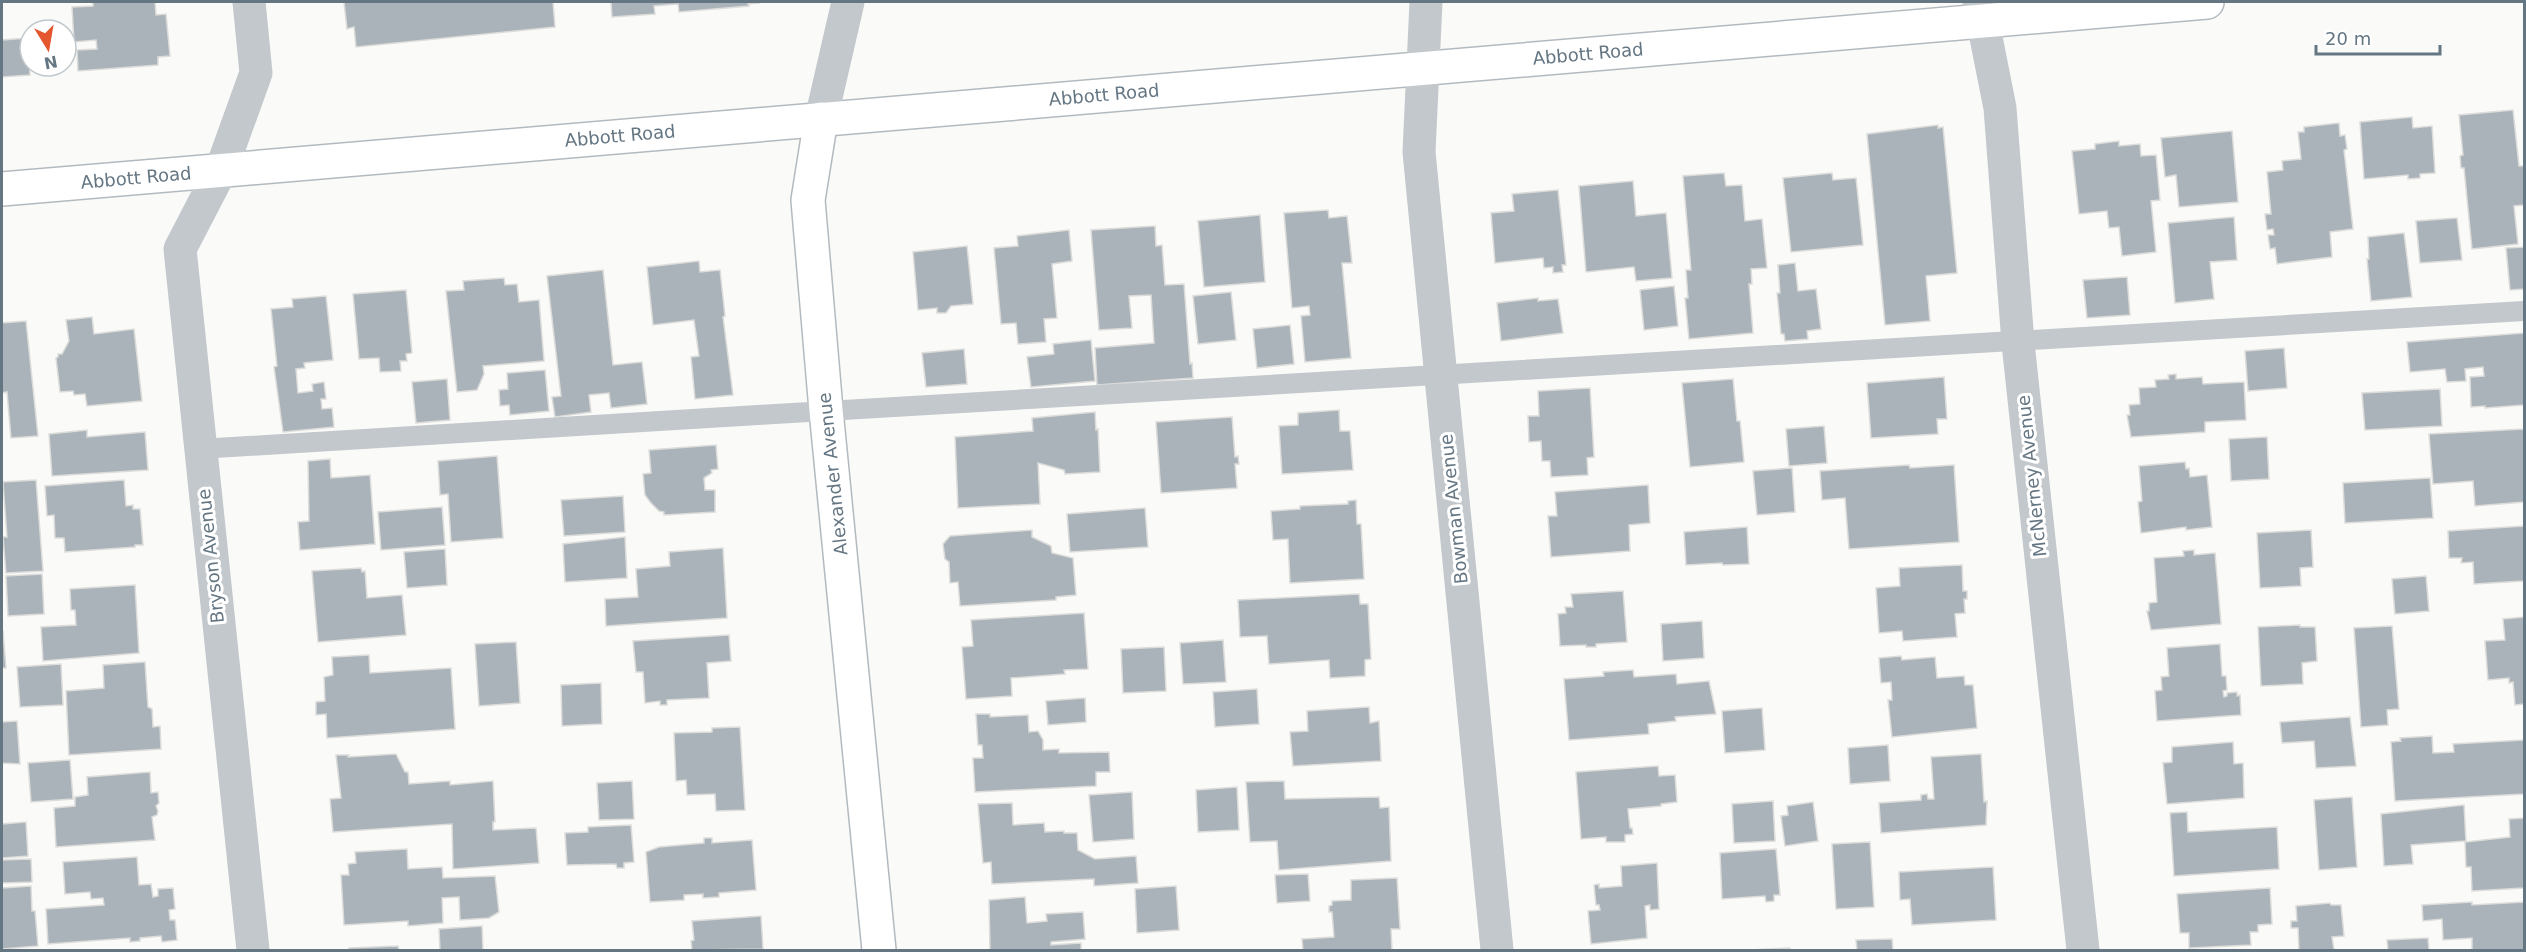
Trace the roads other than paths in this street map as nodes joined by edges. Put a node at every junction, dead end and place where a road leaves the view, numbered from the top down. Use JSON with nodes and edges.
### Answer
{"nodes":[{"id":1,"x":249,"y":2,"type":"edge"},
{"id":2,"x":848,"y":2,"type":"edge"},
{"id":3,"x":1426,"y":2,"type":"edge"},
{"id":4,"x":2207,"y":2,"type":"edge"},
{"id":5,"x":1981,"y":11,"type":"edge"},
{"id":6,"x":1423,"y":68,"type":"junction"},
{"id":7,"x":821,"y":119,"type":"junction"},
{"id":8,"x":221,"y":171,"type":"junction"},
{"id":9,"x":2,"y":189,"type":"edge"},
{"id":10,"x":2524,"y":311,"type":"edge"},
{"id":11,"x":2018,"y":343,"type":"junction"},
{"id":12,"x":1441,"y":376,"type":"junction"},
{"id":13,"x":826,"y":410,"type":"junction"},
{"id":14,"x":199,"y":449,"type":"junction"},
{"id":15,"x":253,"y":951,"type":"edge"},
{"id":16,"x":879,"y":951,"type":"edge"},
{"id":17,"x":1497,"y":951,"type":"edge"},
{"id":18,"x":2083,"y":951,"type":"edge"}],
"edges":[{"from":1,"to":8,"type":"street","name":"Bryson Avenue"},
{"from":2,"to":7,"type":"street","name":"Alexander Avenue"},
{"from":3,"to":6,"type":"street","name":"Bowman Avenue"},
{"from":4,"to":5,"type":"street","name":"Abbott Road"},
{"from":5,"to":6,"type":"street","name":"Abbott Road"},
{"from":5,"to":11,"type":"street","name":"McNerney Avenue"},
{"from":6,"to":7,"type":"street","name":"Abbott Road"},
{"from":6,"to":12,"type":"street","name":"Bowman Avenue"},
{"from":7,"to":8,"type":"street","name":"Abbott Road"},
{"from":7,"to":13,"type":"street","name":"Alexander Avenue"},
{"from":8,"to":9,"type":"street","name":"Abbott Road"},
{"from":8,"to":14,"type":"street","name":"Bryson Avenue"},
{"from":10,"to":11,"type":"lane"},
{"from":11,"to":12,"type":"lane"},
{"from":11,"to":18,"type":"street","name":"McNerney Avenue"},
{"from":12,"to":13,"type":"lane"},
{"from":12,"to":17,"type":"street","name":"Bowman Avenue"},
{"from":13,"to":14,"type":"lane"},
{"from":13,"to":16,"type":"street","name":"Alexander Avenue"},
{"from":14,"to":15,"type":"street","name":"Bryson Avenue"}]}
